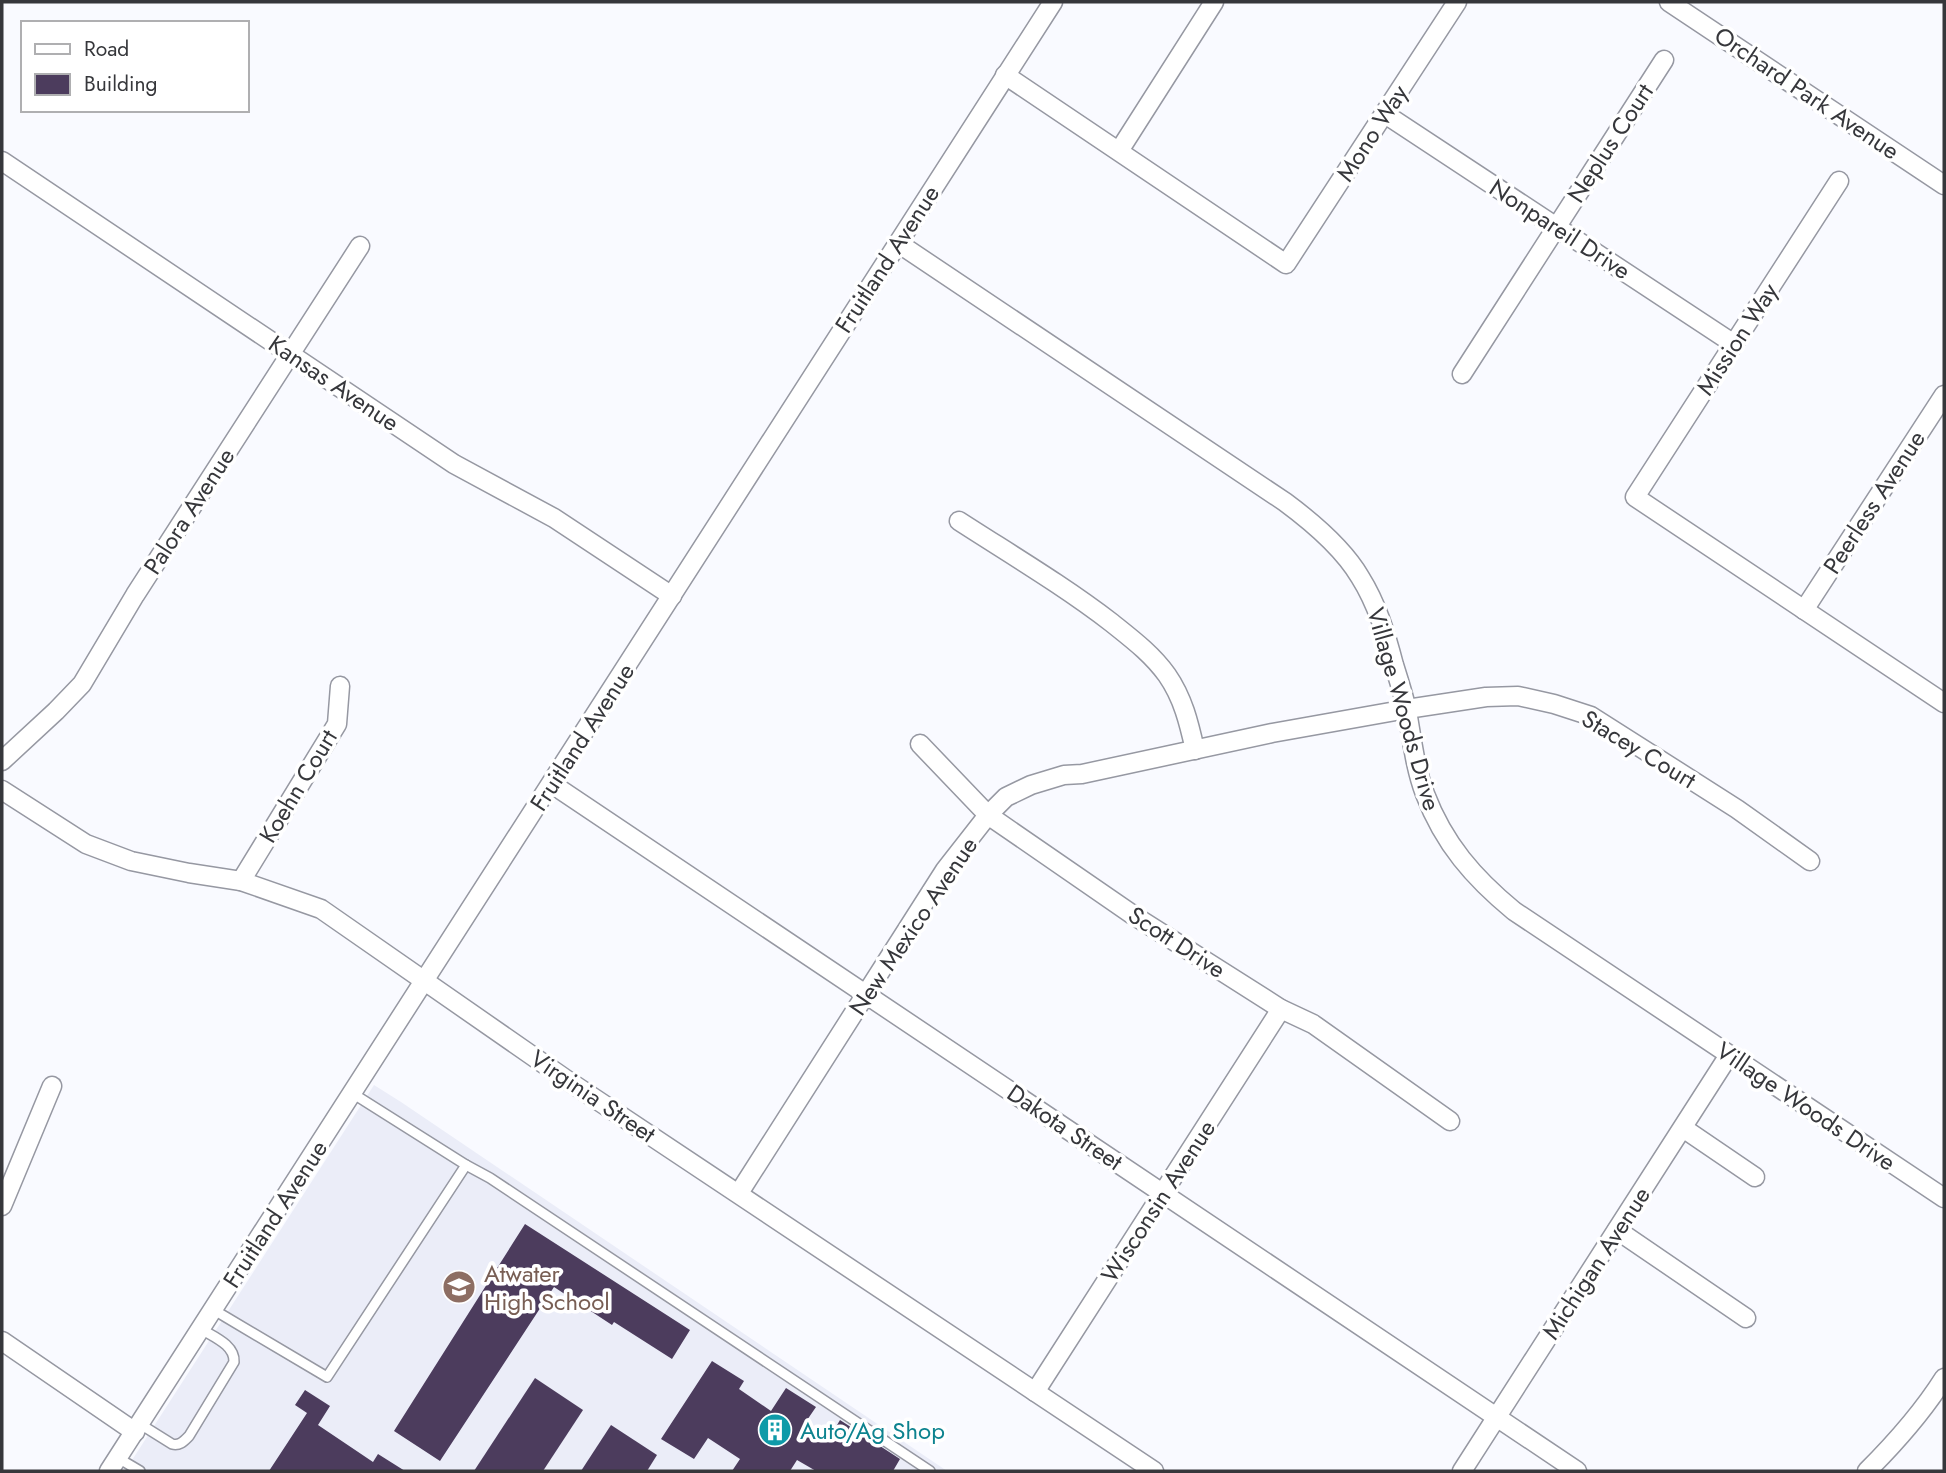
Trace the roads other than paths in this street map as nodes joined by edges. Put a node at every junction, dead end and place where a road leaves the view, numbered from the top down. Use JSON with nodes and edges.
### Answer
{"nodes":[{"id":1,"x":1053,"y":2,"type":"edge"},
{"id":2,"x":1213,"y":2,"type":"edge"},
{"id":3,"x":1457,"y":2,"type":"edge"},
{"id":4,"x":1669,"y":2,"type":"edge"},
{"id":5,"x":1664,"y":60,"type":"dead end"},
{"id":6,"x":1005,"y":75,"type":"junction"},
{"id":7,"x":1385,"y":114,"type":"junction"},
{"id":8,"x":1119,"y":151,"type":"junction"},
{"id":9,"x":2,"y":161,"type":"edge"},
{"id":10,"x":1839,"y":181,"type":"dead end"},
{"id":11,"x":1944,"y":185,"type":"edge"},
{"id":12,"x":1557,"y":228,"type":"junction"},
{"id":13,"x":898,"y":243,"type":"junction"},
{"id":14,"x":360,"y":246,"type":"dead end"},
{"id":15,"x":1734,"y":344,"type":"junction"},
{"id":16,"x":291,"y":354,"type":"junction"},
{"id":17,"x":1462,"y":373,"type":"dead end"},
{"id":18,"x":1944,"y":395,"type":"edge"},
{"id":19,"x":959,"y":521,"type":"dead end"},
{"id":20,"x":672,"y":596,"type":"junction"},
{"id":21,"x":1804,"y":610,"type":"junction"},
{"id":22,"x":340,"y":686,"type":"dead end"},
{"id":23,"x":1944,"y":703,"type":"edge"},
{"id":24,"x":1407,"y":709,"type":"junction"},
{"id":25,"x":920,"y":744,"type":"dead end"},
{"id":26,"x":1195,"y":750,"type":"junction"},
{"id":27,"x":2,"y":761,"type":"edge"},
{"id":28,"x":552,"y":784,"type":"junction"},
{"id":29,"x":2,"y":790,"type":"edge"},
{"id":30,"x":988,"y":815,"type":"junction"},
{"id":31,"x":1810,"y":861,"type":"dead end"},
{"id":32,"x":241,"y":881,"type":"junction"},
{"id":33,"x":424,"y":981,"type":"junction"},
{"id":34,"x":866,"y":994,"type":"junction"},
{"id":35,"x":1281,"y":1009,"type":"junction"},
{"id":36,"x":1729,"y":1055,"type":"junction"},
{"id":37,"x":52,"y":1086,"type":"dead end"},
{"id":38,"x":352,"y":1093,"type":"junction"},
{"id":39,"x":1450,"y":1121,"type":"dead end"},
{"id":40,"x":1683,"y":1128,"type":"junction"},
{"id":41,"x":466,"y":1165,"type":"junction"},
{"id":42,"x":1755,"y":1177,"type":"dead end"},
{"id":43,"x":1163,"y":1193,"type":"junction"},
{"id":44,"x":739,"y":1194,"type":"junction"},
{"id":45,"x":1944,"y":1198,"type":"edge"},
{"id":46,"x":2,"y":1206,"type":"edge"},
{"id":47,"x":1618,"y":1230,"type":"junction"},
{"id":48,"x":214,"y":1310,"type":"junction"},
{"id":49,"x":1746,"y":1318,"type":"dead end"},
{"id":50,"x":201,"y":1329,"type":"junction"},
{"id":51,"x":2,"y":1341,"type":"edge"},
{"id":52,"x":1944,"y":1378,"type":"edge"},
{"id":53,"x":1035,"y":1392,"type":"junction"},
{"id":54,"x":1497,"y":1418,"type":"junction"},
{"id":55,"x":138,"y":1428,"type":"junction"},
{"id":56,"x":114,"y":1464,"type":"edge"},
{"id":57,"x":140,"y":1471,"type":"edge"},
{"id":58,"x":930,"y":1471,"type":"edge"},
{"id":59,"x":1154,"y":1471,"type":"edge"},
{"id":60,"x":1462,"y":1471,"type":"edge"},
{"id":61,"x":1577,"y":1471,"type":"edge"},
{"id":62,"x":1867,"y":1471,"type":"edge"}],
"edges":[{"from":1,"to":6,"type":"street","name":"Fruitland Avenue"},
{"from":2,"to":8,"type":"street"},
{"from":3,"to":7,"type":"street","name":"Mono Way"},
{"from":4,"to":11,"type":"street","name":"Orchard Park Avenue"},
{"from":5,"to":12,"type":"street","name":"Neplus Court"},
{"from":6,"to":8,"type":"street"},
{"from":6,"to":13,"type":"street","name":"Fruitland Avenue"},
{"from":7,"to":8,"type":"street","name":"Mono Way"},
{"from":7,"to":12,"type":"street","name":"Nonpareil Drive"},
{"from":9,"to":16,"type":"street","name":"Kansas Avenue"},
{"from":10,"to":15,"type":"street","name":"Mission Way"},
{"from":12,"to":15,"type":"street","name":"Nonpareil Drive"},
{"from":12,"to":17,"type":"street","name":"Neplus Court"},
{"from":13,"to":20,"type":"street","name":"Fruitland Avenue"},
{"from":13,"to":24,"type":"street","name":"Village Woods Drive"},
{"from":14,"to":16,"type":"street","name":"Palora Avenue"},
{"from":15,"to":21,"type":"street","name":"Mission Way"},
{"from":16,"to":20,"type":"street","name":"Kansas Avenue"},
{"from":16,"to":27,"type":"street","name":"Palora Avenue"},
{"from":18,"to":21,"type":"street","name":"Peerless Avenue"},
{"from":19,"to":26,"type":"street"},
{"from":20,"to":28,"type":"street","name":"Fruitland Avenue"},
{"from":21,"to":23,"type":"street"},
{"from":22,"to":32,"type":"street","name":"Koehn Court"},
{"from":24,"to":26,"type":"street","name":"New Mexico Avenue"},
{"from":24,"to":31,"type":"street","name":"Stacey Court"},
{"from":24,"to":36,"type":"street","name":"Village Woods Drive"},
{"from":25,"to":30,"type":"street","name":"Scott Drive"},
{"from":26,"to":30,"type":"street","name":"New Mexico Avenue"},
{"from":28,"to":33,"type":"street","name":"Fruitland Avenue"},
{"from":28,"to":34,"type":"street","name":"Dakota Street"},
{"from":29,"to":32,"type":"street","name":"Virginia Street"},
{"from":30,"to":34,"type":"street","name":"New Mexico Avenue"},
{"from":30,"to":35,"type":"street","name":"Scott Drive"},
{"from":32,"to":33,"type":"street","name":"Virginia Street"},
{"from":33,"to":38,"type":"street","name":"Fruitland Avenue"},
{"from":33,"to":44,"type":"street","name":"Virginia Street"},
{"from":34,"to":43,"type":"street","name":"Dakota Street"},
{"from":34,"to":44,"type":"street","name":"New Mexico Avenue"},
{"from":35,"to":39,"type":"street","name":"Scott Drive"},
{"from":35,"to":43,"type":"street","name":"Wisconsin Avenue"},
{"from":36,"to":40,"type":"street","name":"Michigan Avenue"},
{"from":36,"to":45,"type":"street","name":"Village Woods Drive"},
{"from":37,"to":46,"type":"street"},
{"from":38,"to":41,"type":"lane"},
{"from":38,"to":48,"type":"street","name":"Fruitland Avenue"},
{"from":40,"to":42,"type":"street"},
{"from":40,"to":47,"type":"street","name":"Michigan Avenue"},
{"from":41,"to":48,"type":"lane"},
{"from":41,"to":58,"type":"lane"},
{"from":43,"to":53,"type":"street","name":"Wisconsin Avenue"},
{"from":43,"to":54,"type":"street","name":"Dakota Street"},
{"from":44,"to":53,"type":"street","name":"Virginia Street"},
{"from":47,"to":49,"type":"street"},
{"from":47,"to":54,"type":"street","name":"Michigan Avenue"},
{"from":48,"to":50,"type":"street","name":"Fruitland Avenue"},
{"from":50,"to":55,"type":"street","name":"Fruitland Avenue"},
{"from":50,"to":55,"type":"lane"},
{"from":51,"to":55,"type":"street"},
{"from":52,"to":62,"type":"street"},
{"from":53,"to":59,"type":"street","name":"Virginia Street"},
{"from":54,"to":60,"type":"street","name":"Michigan Avenue"},
{"from":54,"to":61,"type":"street","name":"Dakota Street"},
{"from":55,"to":56,"type":"street","name":"Fruitland Avenue"},
{"from":56,"to":57,"type":"lane"}]}
